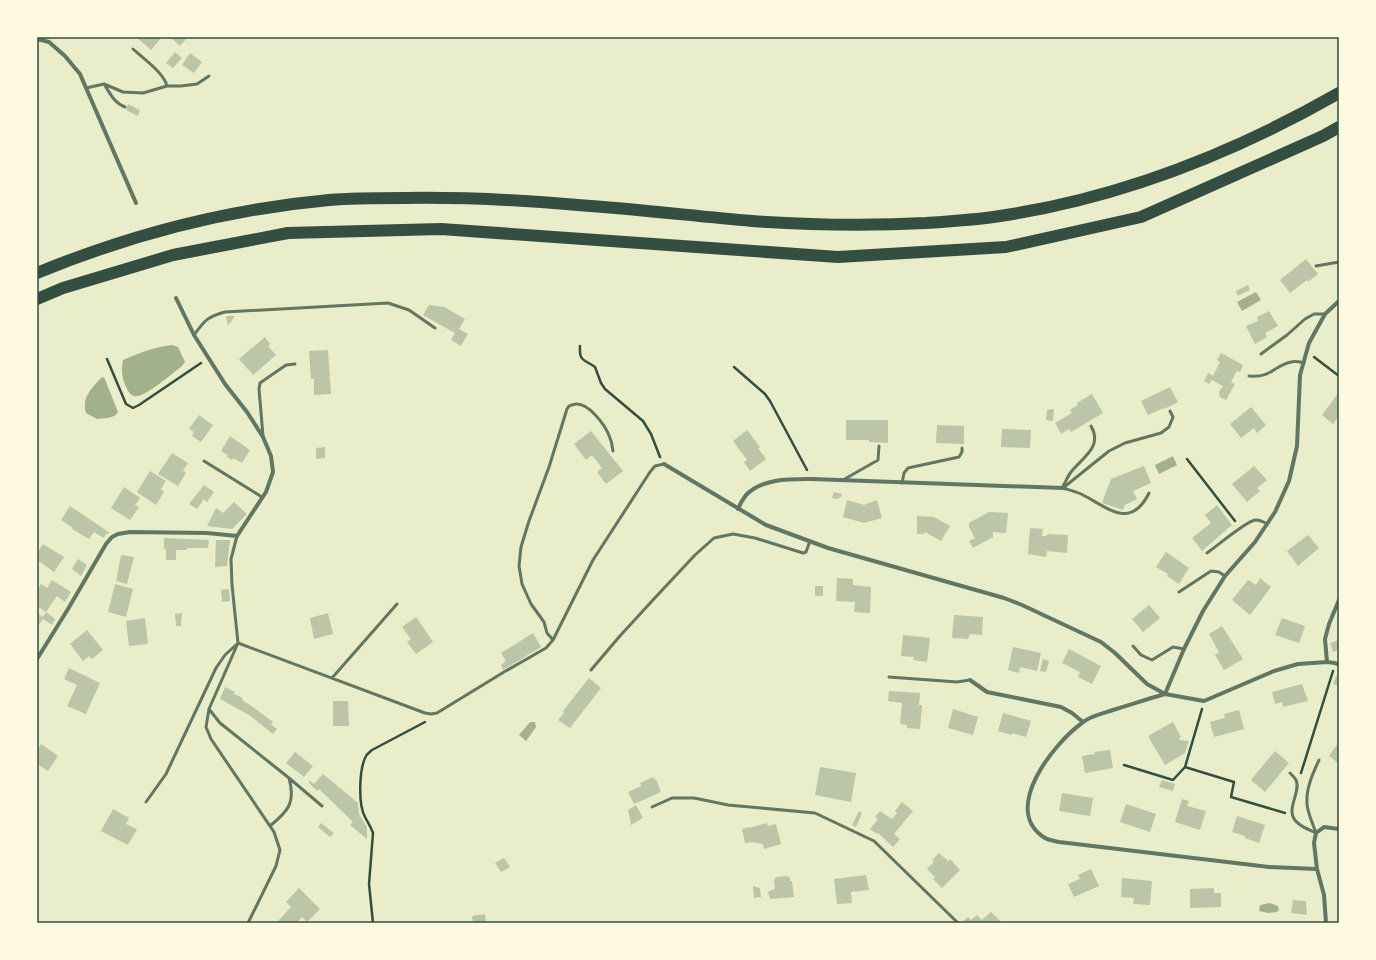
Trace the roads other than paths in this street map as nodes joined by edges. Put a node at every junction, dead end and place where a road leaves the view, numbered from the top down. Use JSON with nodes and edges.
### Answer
{"nodes":[{"id":1,"x":38,"y":38,"type":"edge"},
{"id":2,"x":133,"y":49,"type":"dead end"},
{"id":3,"x":209,"y":76,"type":"dead end"},
{"id":4,"x":104,"y":84,"type":"junction"},
{"id":5,"x":167,"y":86,"type":"junction"},
{"id":6,"x":86,"y":88,"type":"junction"},
{"id":7,"x":1339,"y":93,"type":"edge"},
{"id":8,"x":125,"y":107,"type":"dead end"},
{"id":9,"x":1339,"y":127,"type":"edge"},
{"id":10,"x":136,"y":203,"type":"dead end"},
{"id":11,"x":1339,"y":262,"type":"edge"},
{"id":12,"x":1316,"y":266,"type":"dead end"},
{"id":13,"x":37,"y":273,"type":"edge"},
{"id":14,"x":176,"y":298,"type":"dead end"},
{"id":15,"x":37,"y":300,"type":"edge"},
{"id":16,"x":1339,"y":301,"type":"edge"},
{"id":17,"x":1325,"y":314,"type":"junction"},
{"id":18,"x":435,"y":328,"type":"dead end"},
{"id":19,"x":194,"y":335,"type":"junction"},
{"id":20,"x":1260,"y":354,"type":"dead end"},
{"id":21,"x":1304,"y":363,"type":"junction"},
{"id":22,"x":295,"y":364,"type":"dead end"},
{"id":23,"x":1249,"y":376,"type":"dead end"},
{"id":24,"x":1170,"y":411,"type":"dead end"},
{"id":25,"x":1091,"y":426,"type":"dead end"},
{"id":26,"x":263,"y":437,"type":"junction"},
{"id":27,"x":878,"y":446,"type":"dead end"},
{"id":28,"x":962,"y":448,"type":"dead end"},
{"id":29,"x":613,"y":450,"type":"dead end"},
{"id":30,"x":204,"y":461,"type":"dead end"},
{"id":31,"x":664,"y":464,"type":"joint"},
{"id":32,"x":841,"y":480,"type":"junction"},
{"id":33,"x":902,"y":483,"type":"junction"},
{"id":34,"x":1063,"y":488,"type":"junction"},
{"id":35,"x":1149,"y":493,"type":"dead end"},
{"id":36,"x":262,"y":497,"type":"junction"},
{"id":37,"x":738,"y":509,"type":"junction"},
{"id":38,"x":1267,"y":524,"type":"junction"},
{"id":39,"x":237,"y":536,"type":"junction"},
{"id":40,"x":810,"y":541,"type":"junction"},
{"id":41,"x":1207,"y":553,"type":"dead end"},
{"id":42,"x":1225,"y":576,"type":"junction"},
{"id":43,"x":1179,"y":592,"type":"dead end"},
{"id":44,"x":1339,"y":600,"type":"edge"},
{"id":45,"x":397,"y":604,"type":"dead end"},
{"id":46,"x":553,"y":640,"type":"junction"},
{"id":47,"x":238,"y":643,"type":"junction"},
{"id":48,"x":1133,"y":646,"type":"dead end"},
{"id":49,"x":1184,"y":649,"type":"junction"},
{"id":50,"x":37,"y":659,"type":"edge"},
{"id":51,"x":1327,"y":662,"type":"junction"},
{"id":52,"x":1337,"y":664,"type":"edge"},
{"id":53,"x":591,"y":670,"type":"dead end"},
{"id":54,"x":332,"y":678,"type":"junction"},
{"id":55,"x":889,"y":678,"type":"dead end"},
{"id":56,"x":970,"y":680,"type":"joint"},
{"id":57,"x":1165,"y":694,"type":"junction"},
{"id":58,"x":209,"y":709,"type":"junction"},
{"id":59,"x":1083,"y":722,"type":"junction"},
{"id":60,"x":1319,"y":760,"type":"dead end"},
{"id":61,"x":1290,"y":773,"type":"dead end"},
{"id":62,"x":289,"y":778,"type":"junction"},
{"id":63,"x":146,"y":802,"type":"dead end"},
{"id":64,"x":322,"y":806,"type":"dead end"},
{"id":65,"x":652,"y":808,"type":"dead end"},
{"id":66,"x":270,"y":826,"type":"junction"},
{"id":67,"x":1339,"y":829,"type":"edge"},
{"id":68,"x":1316,"y":833,"type":"junction"},
{"id":69,"x":1317,"y":869,"type":"junction"},
{"id":70,"x":248,"y":923,"type":"edge"},
{"id":71,"x":958,"y":923,"type":"edge"},
{"id":72,"x":1326,"y":923,"type":"edge"}],
"edges":[{"from":1,"to":6,"type":"street"},
{"from":2,"to":5,"type":"lane"},
{"from":3,"to":5,"type":"lane"},
{"from":4,"to":5,"type":"lane"},
{"from":4,"to":6,"type":"lane"},
{"from":4,"to":8,"type":"lane"},
{"from":6,"to":10,"type":"street"},
{"from":7,"to":13,"type":"highway"},
{"from":9,"to":15,"type":"highway"},
{"from":11,"to":12,"type":"lane"},
{"from":14,"to":19,"type":"street"},
{"from":16,"to":17,"type":"street"},
{"from":17,"to":20,"type":"lane"},
{"from":17,"to":21,"type":"street"},
{"from":18,"to":19,"type":"lane"},
{"from":19,"to":26,"type":"street"},
{"from":21,"to":23,"type":"lane"},
{"from":21,"to":38,"type":"street"},
{"from":22,"to":26,"type":"lane"},
{"from":24,"to":34,"type":"lane"},
{"from":25,"to":34,"type":"lane"},
{"from":26,"to":36,"type":"street"},
{"from":27,"to":32,"type":"lane"},
{"from":28,"to":33,"type":"lane"},
{"from":29,"to":46,"type":"lane"},
{"from":30,"to":36,"type":"lane"},
{"from":31,"to":37,"type":"street"},
{"from":31,"to":46,"type":"lane"},
{"from":32,"to":33,"type":"street"},
{"from":32,"to":37,"type":"street"},
{"from":33,"to":34,"type":"street"},
{"from":34,"to":35,"type":"lane"},
{"from":36,"to":39,"type":"street"},
{"from":37,"to":40,"type":"street"},
{"from":38,"to":41,"type":"lane"},
{"from":38,"to":42,"type":"street"},
{"from":39,"to":47,"type":"lane"},
{"from":39,"to":50,"type":"street"},
{"from":40,"to":53,"type":"lane"},
{"from":40,"to":57,"type":"street"},
{"from":42,"to":43,"type":"lane"},
{"from":42,"to":49,"type":"street"},
{"from":44,"to":51,"type":"street"},
{"from":45,"to":54,"type":"lane"},
{"from":46,"to":54,"type":"lane"},
{"from":47,"to":54,"type":"lane"},
{"from":47,"to":58,"type":"lane"},
{"from":47,"to":63,"type":"lane"},
{"from":48,"to":49,"type":"lane"},
{"from":49,"to":57,"type":"street"},
{"from":51,"to":52,"type":"street"},
{"from":51,"to":57,"type":"street"},
{"from":55,"to":56,"type":"lane"},
{"from":56,"to":59,"type":"street"},
{"from":57,"to":59,"type":"street"},
{"from":58,"to":62,"type":"lane"},
{"from":58,"to":66,"type":"lane"},
{"from":59,"to":69,"type":"street"},
{"from":60,"to":68,"type":"lane"},
{"from":61,"to":68,"type":"lane"},
{"from":62,"to":64,"type":"lane"},
{"from":62,"to":66,"type":"lane"},
{"from":65,"to":71,"type":"lane"},
{"from":66,"to":70,"type":"lane"},
{"from":67,"to":68,"type":"street"},
{"from":68,"to":69,"type":"street"},
{"from":69,"to":72,"type":"street"}]}
